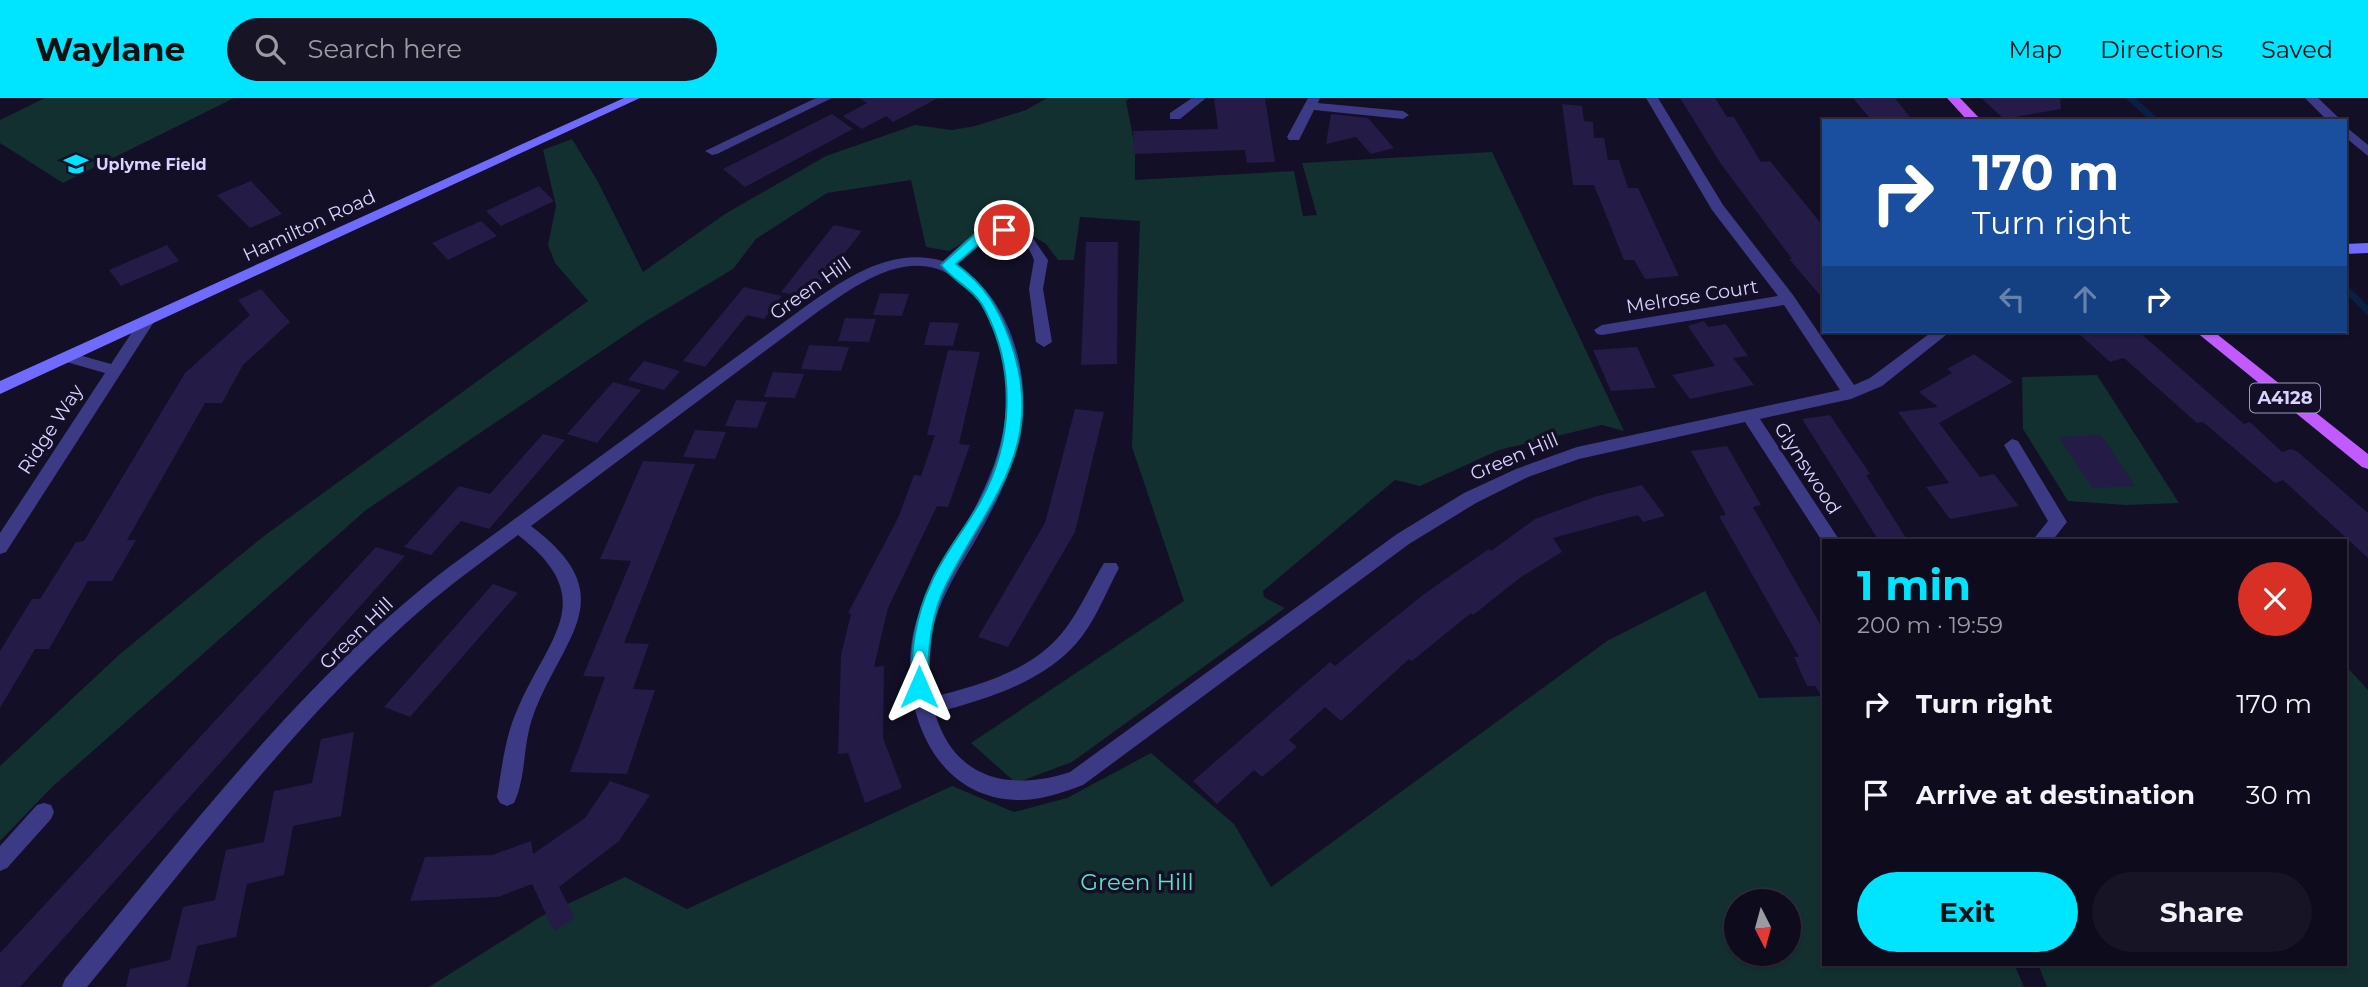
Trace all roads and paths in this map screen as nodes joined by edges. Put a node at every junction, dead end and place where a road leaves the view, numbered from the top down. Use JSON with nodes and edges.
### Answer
{"nodes":[{"id":1,"x":634,"y":98,"type":"edge"},
{"id":2,"x":826,"y":98,"type":"edge"},
{"id":3,"x":1199,"y":98,"type":"edge"},
{"id":4,"x":1652,"y":98,"type":"edge"},
{"id":5,"x":1953,"y":98,"type":"edge"},
{"id":6,"x":2311,"y":98,"type":"edge"},
{"id":7,"x":1312,"y":102,"type":"edge"},
{"id":8,"x":1403,"y":115,"type":"dead end"},
{"id":9,"x":1175,"y":116,"type":"dead end"},
{"id":10,"x":1974,"y":119,"type":"edge"},
{"id":11,"x":2334,"y":119,"type":"edge"},
{"id":12,"x":2347,"y":132,"type":"edge"},
{"id":13,"x":1294,"y":137,"type":"dead end"},
{"id":14,"x":712,"y":151,"type":"dead end"},
{"id":15,"x":2368,"y":152,"type":"edge"},
{"id":16,"x":2368,"y":248,"type":"edge"},
{"id":17,"x":2347,"y":249,"type":"edge"},
{"id":18,"x":947,"y":265,"type":"junction"},
{"id":19,"x":1788,"y":299,"type":"junction"},
{"id":20,"x":147,"y":321,"type":"junction"},
{"id":21,"x":1602,"y":330,"type":"dead end"},
{"id":22,"x":1940,"y":333,"type":"edge"},
{"id":23,"x":2206,"y":333,"type":"edge"},
{"id":24,"x":1044,"y":342,"type":"dead end"},
{"id":25,"x":68,"y":357,"type":"junction"},
{"id":26,"x":113,"y":370,"type":"junction"},
{"id":27,"x":0,"y":387,"type":"edge"},
{"id":28,"x":1851,"y":393,"type":"junction"},
{"id":29,"x":1750,"y":417,"type":"junction"},
{"id":30,"x":2012,"y":445,"type":"dead end"},
{"id":31,"x":2368,"y":463,"type":"edge"},
{"id":32,"x":519,"y":526,"type":"junction"},
{"id":33,"x":1830,"y":539,"type":"edge"},
{"id":34,"x":2043,"y":539,"type":"edge"},
{"id":35,"x":0,"y":547,"type":"edge"},
{"id":36,"x":1110,"y":568,"type":"dead end"},
{"id":37,"x":924,"y":707,"type":"junction"},
{"id":38,"x":507,"y":797,"type":"dead end"},
{"id":39,"x":44,"y":812,"type":"dead end"},
{"id":40,"x":0,"y":861,"type":"edge"},
{"id":41,"x":73,"y":987,"type":"edge"}],
"edges":[{"from":1,"to":20,"type":"street","name":"Hamilton Road"},
{"from":2,"to":14,"type":"street"},
{"from":3,"to":9,"type":"street"},
{"from":4,"to":19,"type":"street"},
{"from":5,"to":10,"type":"main road"},
{"from":6,"to":11,"type":"street"},
{"from":7,"to":8,"type":"street"},
{"from":7,"to":13,"type":"street"},
{"from":12,"to":15,"type":"street"},
{"from":16,"to":17,"type":"street"},
{"from":18,"to":24,"type":"street"},
{"from":18,"to":32,"type":"street","name":"Green Hill"},
{"from":18,"to":37,"type":"street","name":"Green Hill"},
{"from":19,"to":21,"type":"street","name":"Melrose Court"},
{"from":19,"to":28,"type":"street"},
{"from":20,"to":25,"type":"street","name":"Hamilton Road"},
{"from":20,"to":26,"type":"street","name":"Ridge Way"},
{"from":22,"to":28,"type":"street","name":"Green Hill"},
{"from":23,"to":31,"type":"main road","number":"A4128"},
{"from":25,"to":26,"type":"street","name":"Ridge Way"},
{"from":25,"to":27,"type":"street","name":"Hamilton Road"},
{"from":26,"to":35,"type":"street","name":"Ridge Way"},
{"from":28,"to":29,"type":"street","name":"Green Hill"},
{"from":29,"to":33,"type":"street","name":"Glynswood"},
{"from":29,"to":37,"type":"street","name":"Green Hill"},
{"from":30,"to":34,"type":"street"},
{"from":32,"to":38,"type":"street"},
{"from":32,"to":41,"type":"street","name":"Green Hill"},
{"from":36,"to":37,"type":"street"},
{"from":39,"to":40,"type":"street"}]}
